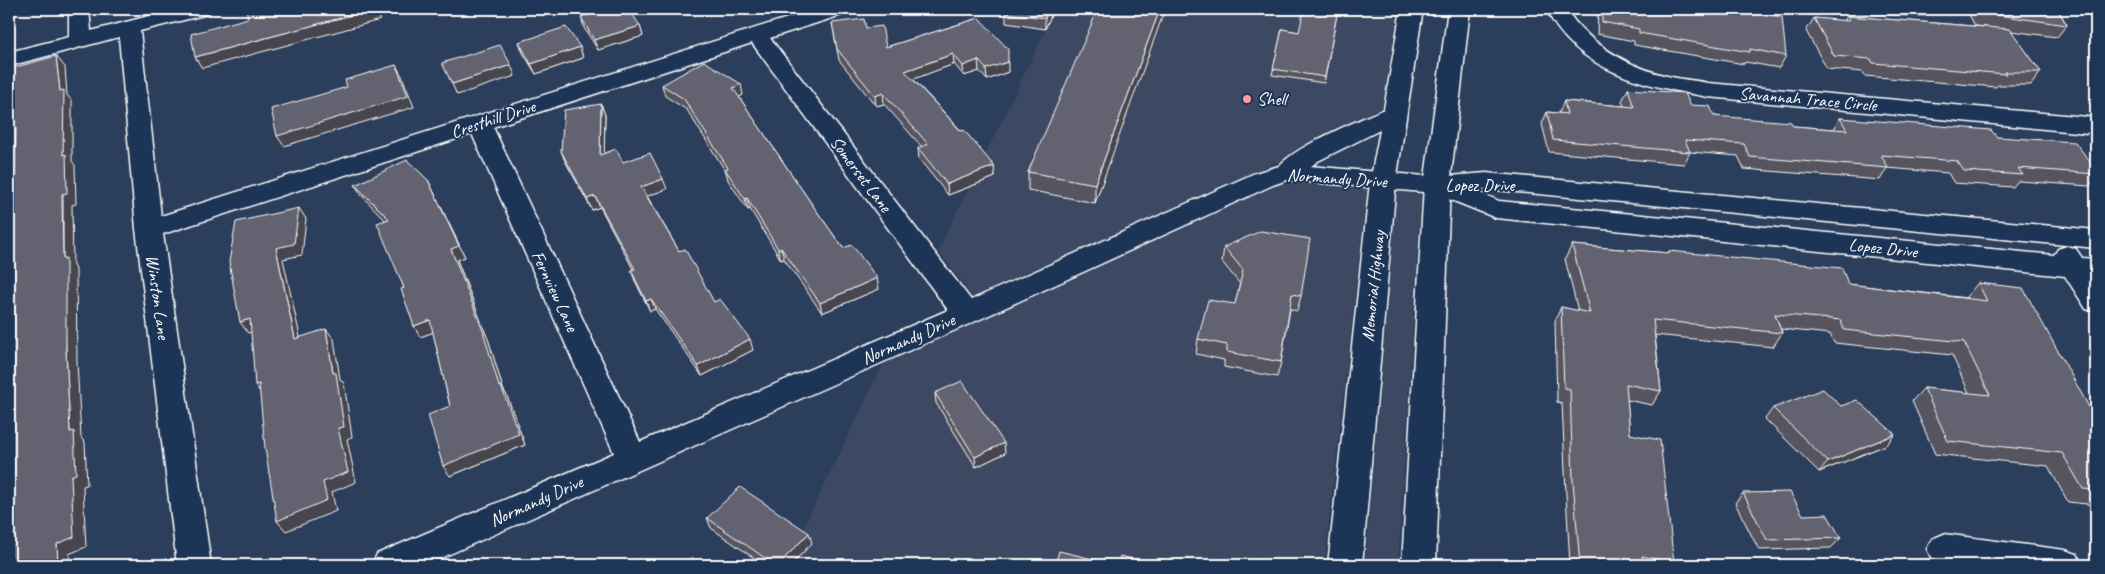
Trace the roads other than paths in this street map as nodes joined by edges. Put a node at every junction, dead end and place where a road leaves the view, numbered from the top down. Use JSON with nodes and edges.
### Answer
{"nodes":[{"id":1,"x":79,"y":9,"type":"edge"},
{"id":2,"x":200,"y":9,"type":"edge"},
{"id":3,"x":837,"y":9,"type":"edge"},
{"id":4,"x":1412,"y":9,"type":"edge"},
{"id":5,"x":1459,"y":9,"type":"edge"},
{"id":6,"x":1556,"y":9,"type":"edge"},
{"id":7,"x":129,"y":28,"type":"junction"},
{"id":8,"x":756,"y":34,"type":"junction"},
{"id":9,"x":80,"y":40,"type":"junction"},
{"id":10,"x":9,"y":59,"type":"edge"},
{"id":11,"x":1396,"y":112,"type":"junction"},
{"id":12,"x":479,"y":124,"type":"junction"},
{"id":13,"x":2087,"y":125,"type":"dead end"},
{"id":14,"x":1286,"y":172,"type":"junction"},
{"id":15,"x":1383,"y":182,"type":"junction"},
{"id":16,"x":1437,"y":185,"type":"junction"},
{"id":17,"x":149,"y":229,"type":"junction"},
{"id":18,"x":2054,"y":235,"type":"junction"},
{"id":19,"x":2096,"y":239,"type":"edge"},
{"id":20,"x":2085,"y":267,"type":"edge"},
{"id":21,"x":2096,"y":302,"type":"edge"},
{"id":22,"x":966,"y":314,"type":"junction"},
{"id":23,"x":632,"y":459,"type":"junction"},
{"id":24,"x":1944,"y":549,"type":"dead end"},
{"id":25,"x":194,"y":565,"type":"edge"},
{"id":26,"x":389,"y":565,"type":"edge"},
{"id":27,"x":1345,"y":565,"type":"edge"},
{"id":28,"x":1419,"y":565,"type":"edge"},
{"id":29,"x":2065,"y":565,"type":"edge"}],
"edges":[{"from":1,"to":9,"type":"street"},
{"from":2,"to":7,"type":"street"},
{"from":3,"to":8,"type":"street","name":"Cresthill Drive"},
{"from":4,"to":11,"type":"street","name":"Memorial Highway"},
{"from":5,"to":16,"type":"street"},
{"from":6,"to":13,"type":"street","name":"Savannah Trace Circle"},
{"from":7,"to":9,"type":"street"},
{"from":7,"to":17,"type":"street","name":"Winston Lane"},
{"from":8,"to":12,"type":"street","name":"Cresthill Drive"},
{"from":8,"to":22,"type":"street","name":"Somerset Lane"},
{"from":9,"to":10,"type":"street"},
{"from":11,"to":14,"type":"street"},
{"from":11,"to":15,"type":"street","name":"Memorial Highway"},
{"from":12,"to":17,"type":"street","name":"Cresthill Drive"},
{"from":12,"to":23,"type":"street","name":"Fernview Lane"},
{"from":14,"to":15,"type":"street","name":"Normandy Drive"},
{"from":14,"to":22,"type":"street","name":"Normandy Drive"},
{"from":15,"to":16,"type":"street","name":"Normandy Drive"},
{"from":15,"to":27,"type":"street","name":"Memorial Highway"},
{"from":16,"to":18,"type":"street","name":"Lopez Drive"},
{"from":16,"to":20,"type":"street","name":"Lopez Drive"},
{"from":16,"to":28,"type":"street"},
{"from":17,"to":25,"type":"street","name":"Winston Lane"},
{"from":18,"to":19,"type":"street","name":"Lopez Drive"},
{"from":18,"to":20,"type":"street"},
{"from":20,"to":21,"type":"street"},
{"from":22,"to":23,"type":"street","name":"Normandy Drive"},
{"from":23,"to":26,"type":"street","name":"Normandy Drive"},
{"from":24,"to":29,"type":"street"}]}
